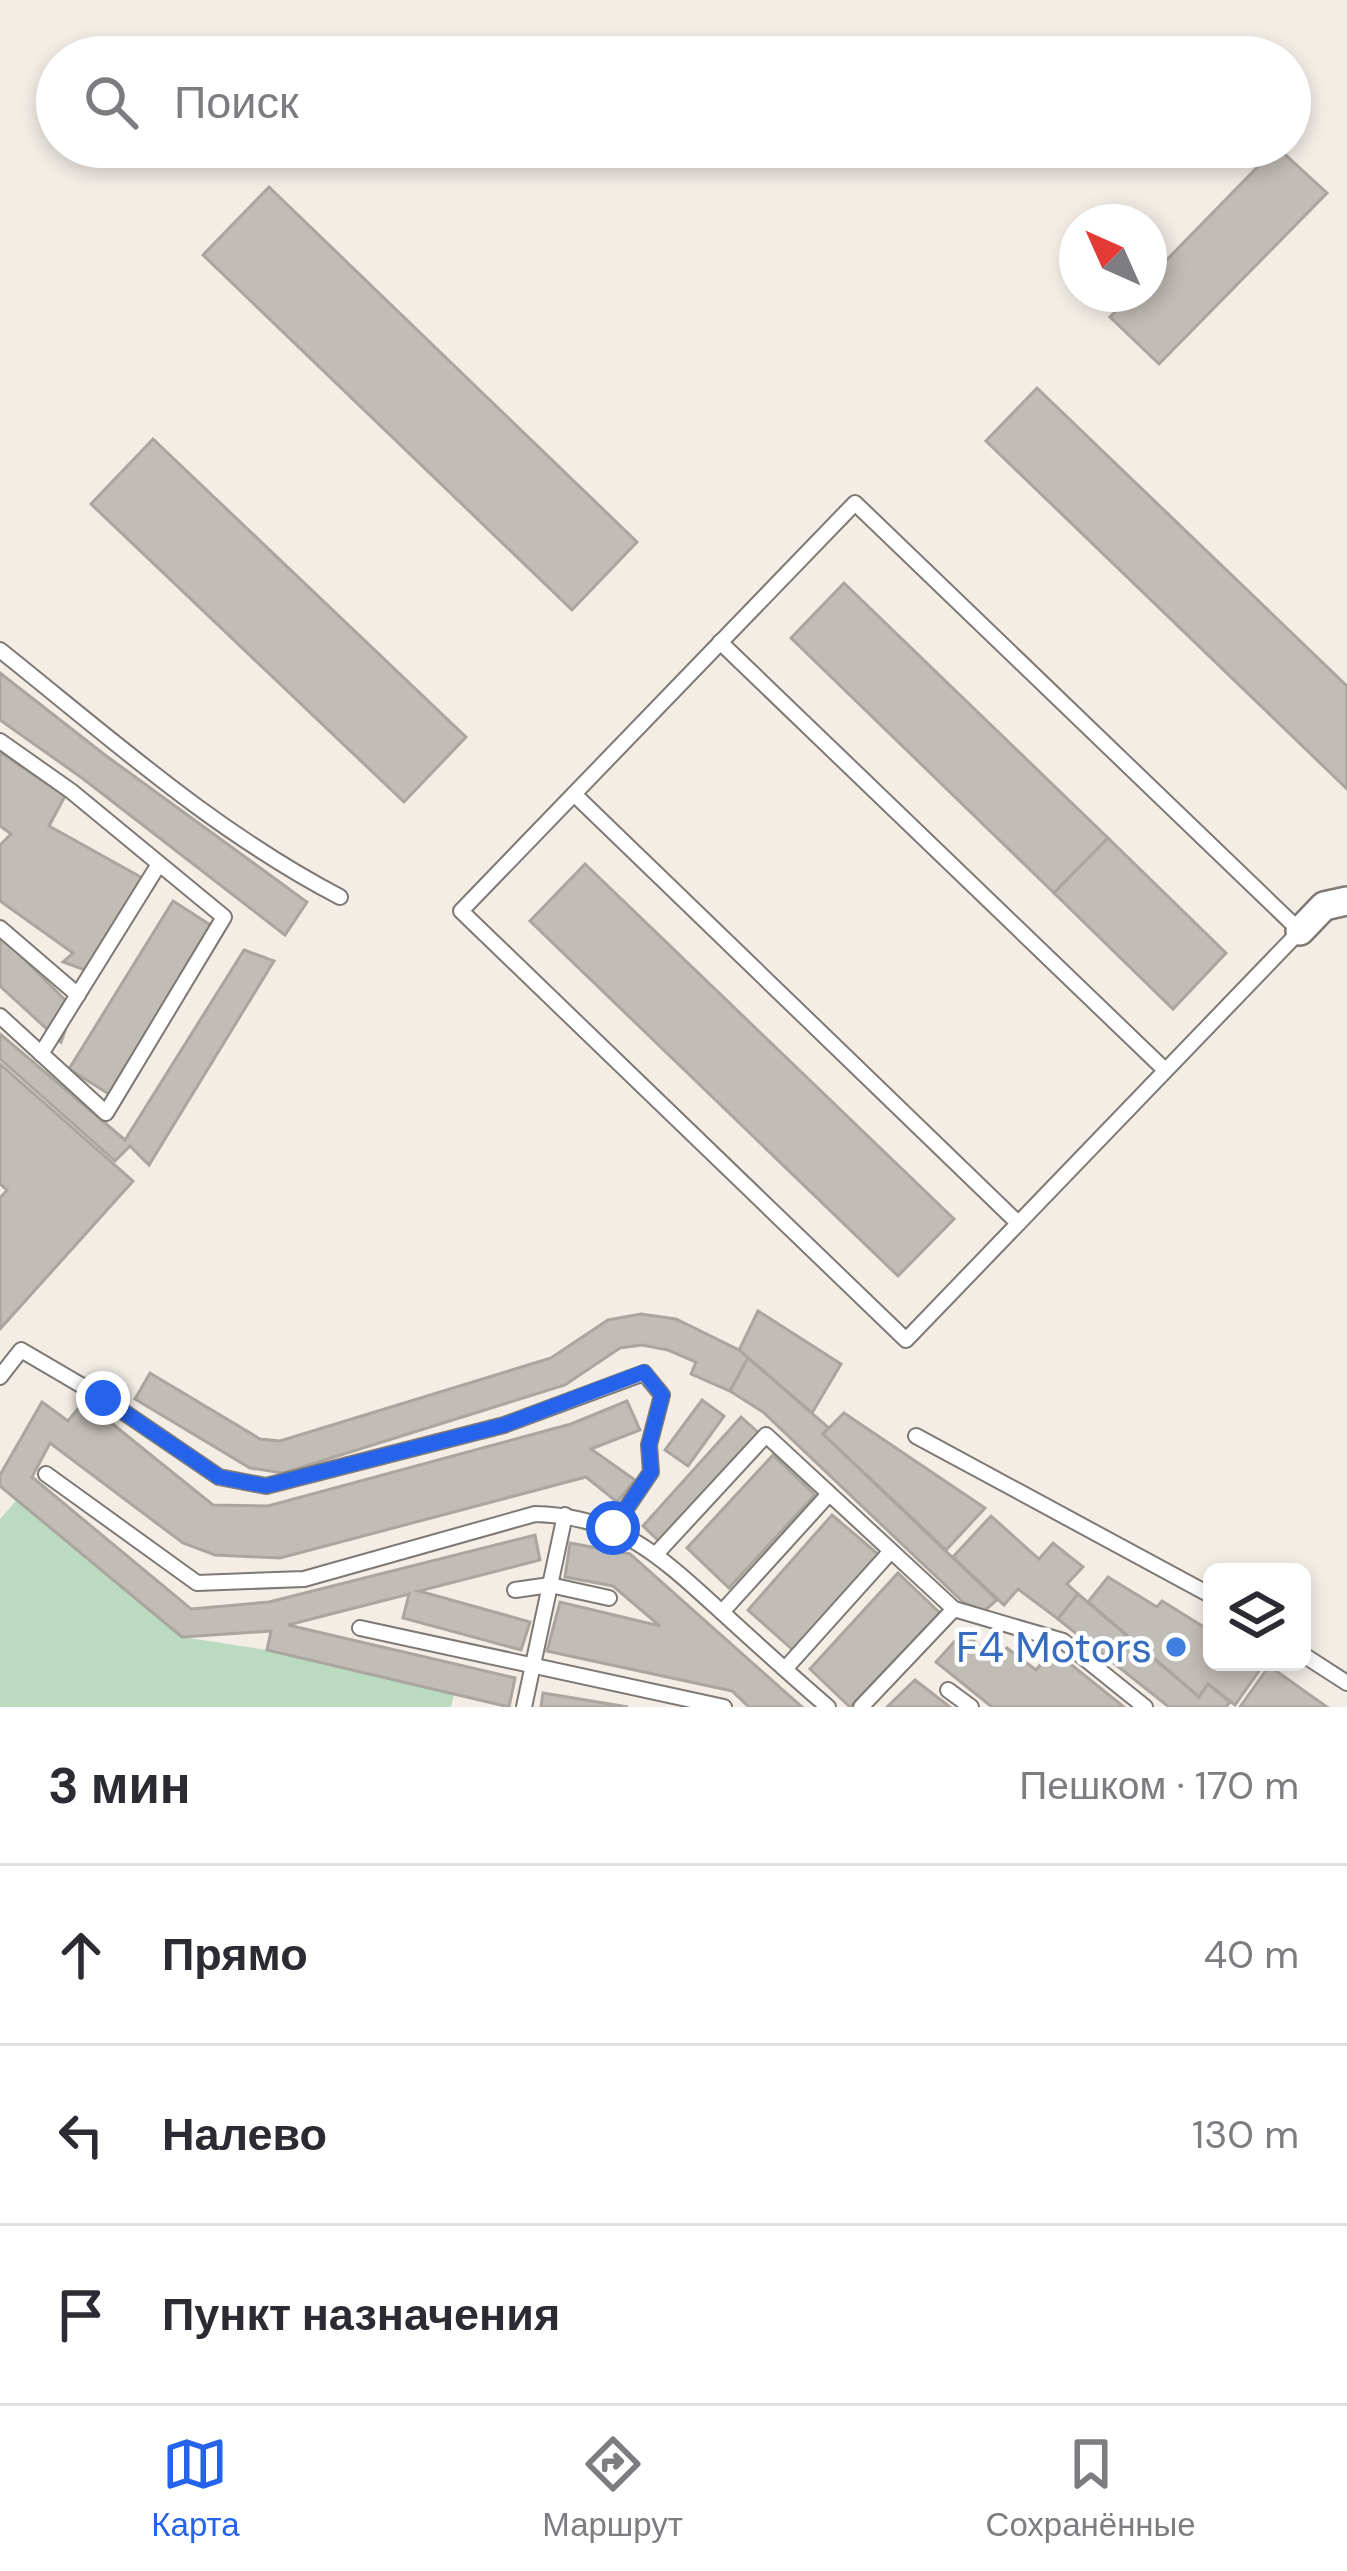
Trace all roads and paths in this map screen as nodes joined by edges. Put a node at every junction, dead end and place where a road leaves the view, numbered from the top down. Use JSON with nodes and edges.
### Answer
{"nodes":[{"id":1,"x":720,"y":642,"type":"junction"},
{"id":2,"x":0,"y":650,"type":"edge"},
{"id":3,"x":0,"y":741,"type":"edge"},
{"id":4,"x":574,"y":794,"type":"junction"},
{"id":5,"x":159,"y":864,"type":"junction"},
{"id":6,"x":340,"y":897,"type":"dead end"},
{"id":7,"x":1347,"y":901,"type":"edge"},
{"id":8,"x":0,"y":928,"type":"edge"},
{"id":9,"x":1300,"y":931,"type":"junction"},
{"id":10,"x":78,"y":995,"type":"junction"},
{"id":11,"x":0,"y":1016,"type":"edge"},
{"id":12,"x":41,"y":1054,"type":"junction"},
{"id":13,"x":1165,"y":1070,"type":"junction"},
{"id":14,"x":1018,"y":1223,"type":"junction"},
{"id":15,"x":0,"y":1377,"type":"edge"},
{"id":16,"x":916,"y":1436,"type":"dead end"},
{"id":17,"x":46,"y":1474,"type":"dead end"},
{"id":18,"x":829,"y":1494,"type":"junction"},
{"id":19,"x":565,"y":1514,"type":"junction"},
{"id":20,"x":613,"y":1528,"type":"junction"},
{"id":21,"x":891,"y":1551,"type":"junction"},
{"id":22,"x":658,"y":1553,"type":"junction"},
{"id":23,"x":550,"y":1585,"type":"junction"},
{"id":24,"x":514,"y":1590,"type":"dead end"},
{"id":25,"x":1203,"y":1591,"type":"edge"},
{"id":26,"x":609,"y":1598,"type":"dead end"},
{"id":27,"x":954,"y":1609,"type":"junction"},
{"id":28,"x":722,"y":1612,"type":"junction"},
{"id":29,"x":360,"y":1628,"type":"dead end"},
{"id":30,"x":1311,"y":1660,"type":"edge"},
{"id":31,"x":533,"y":1663,"type":"junction"},
{"id":32,"x":785,"y":1670,"type":"junction"},
{"id":33,"x":1347,"y":1683,"type":"edge"},
{"id":34,"x":948,"y":1690,"type":"dead end"},
{"id":35,"x":524,"y":1707,"type":"edge"},
{"id":36,"x":724,"y":1707,"type":"edge"},
{"id":37,"x":828,"y":1707,"type":"edge"},
{"id":38,"x":861,"y":1707,"type":"edge"},
{"id":39,"x":971,"y":1707,"type":"edge"},
{"id":40,"x":1145,"y":1707,"type":"edge"}],
"edges":[{"from":1,"to":4,"type":"lane"},
{"from":1,"to":9,"type":"lane"},
{"from":1,"to":13,"type":"lane"},
{"from":2,"to":6,"type":"lane"},
{"from":3,"to":5,"type":"lane"},
{"from":4,"to":14,"type":"lane"},
{"from":4,"to":14,"type":"lane"},
{"from":5,"to":10,"type":"lane"},
{"from":5,"to":12,"type":"lane"},
{"from":7,"to":9,"type":"street"},
{"from":8,"to":10,"type":"lane"},
{"from":9,"to":13,"type":"lane"},
{"from":10,"to":12,"type":"lane"},
{"from":11,"to":12,"type":"lane"},
{"from":13,"to":14,"type":"lane"},
{"from":15,"to":20,"type":"lane"},
{"from":16,"to":25,"type":"lane"},
{"from":17,"to":19,"type":"lane"},
{"from":18,"to":21,"type":"lane"},
{"from":18,"to":22,"type":"lane"},
{"from":18,"to":28,"type":"lane"},
{"from":19,"to":20,"type":"lane"},
{"from":19,"to":23,"type":"lane"},
{"from":20,"to":22,"type":"lane"},
{"from":21,"to":27,"type":"lane"},
{"from":21,"to":32,"type":"lane"},
{"from":22,"to":28,"type":"lane"},
{"from":23,"to":24,"type":"lane"},
{"from":23,"to":26,"type":"lane"},
{"from":23,"to":31,"type":"lane"},
{"from":27,"to":38,"type":"lane"},
{"from":27,"to":40,"type":"lane"},
{"from":28,"to":32,"type":"lane"},
{"from":29,"to":31,"type":"lane"},
{"from":30,"to":33,"type":"lane"},
{"from":31,"to":35,"type":"lane"},
{"from":31,"to":36,"type":"lane"},
{"from":32,"to":37,"type":"lane"},
{"from":34,"to":39,"type":"lane"}]}
